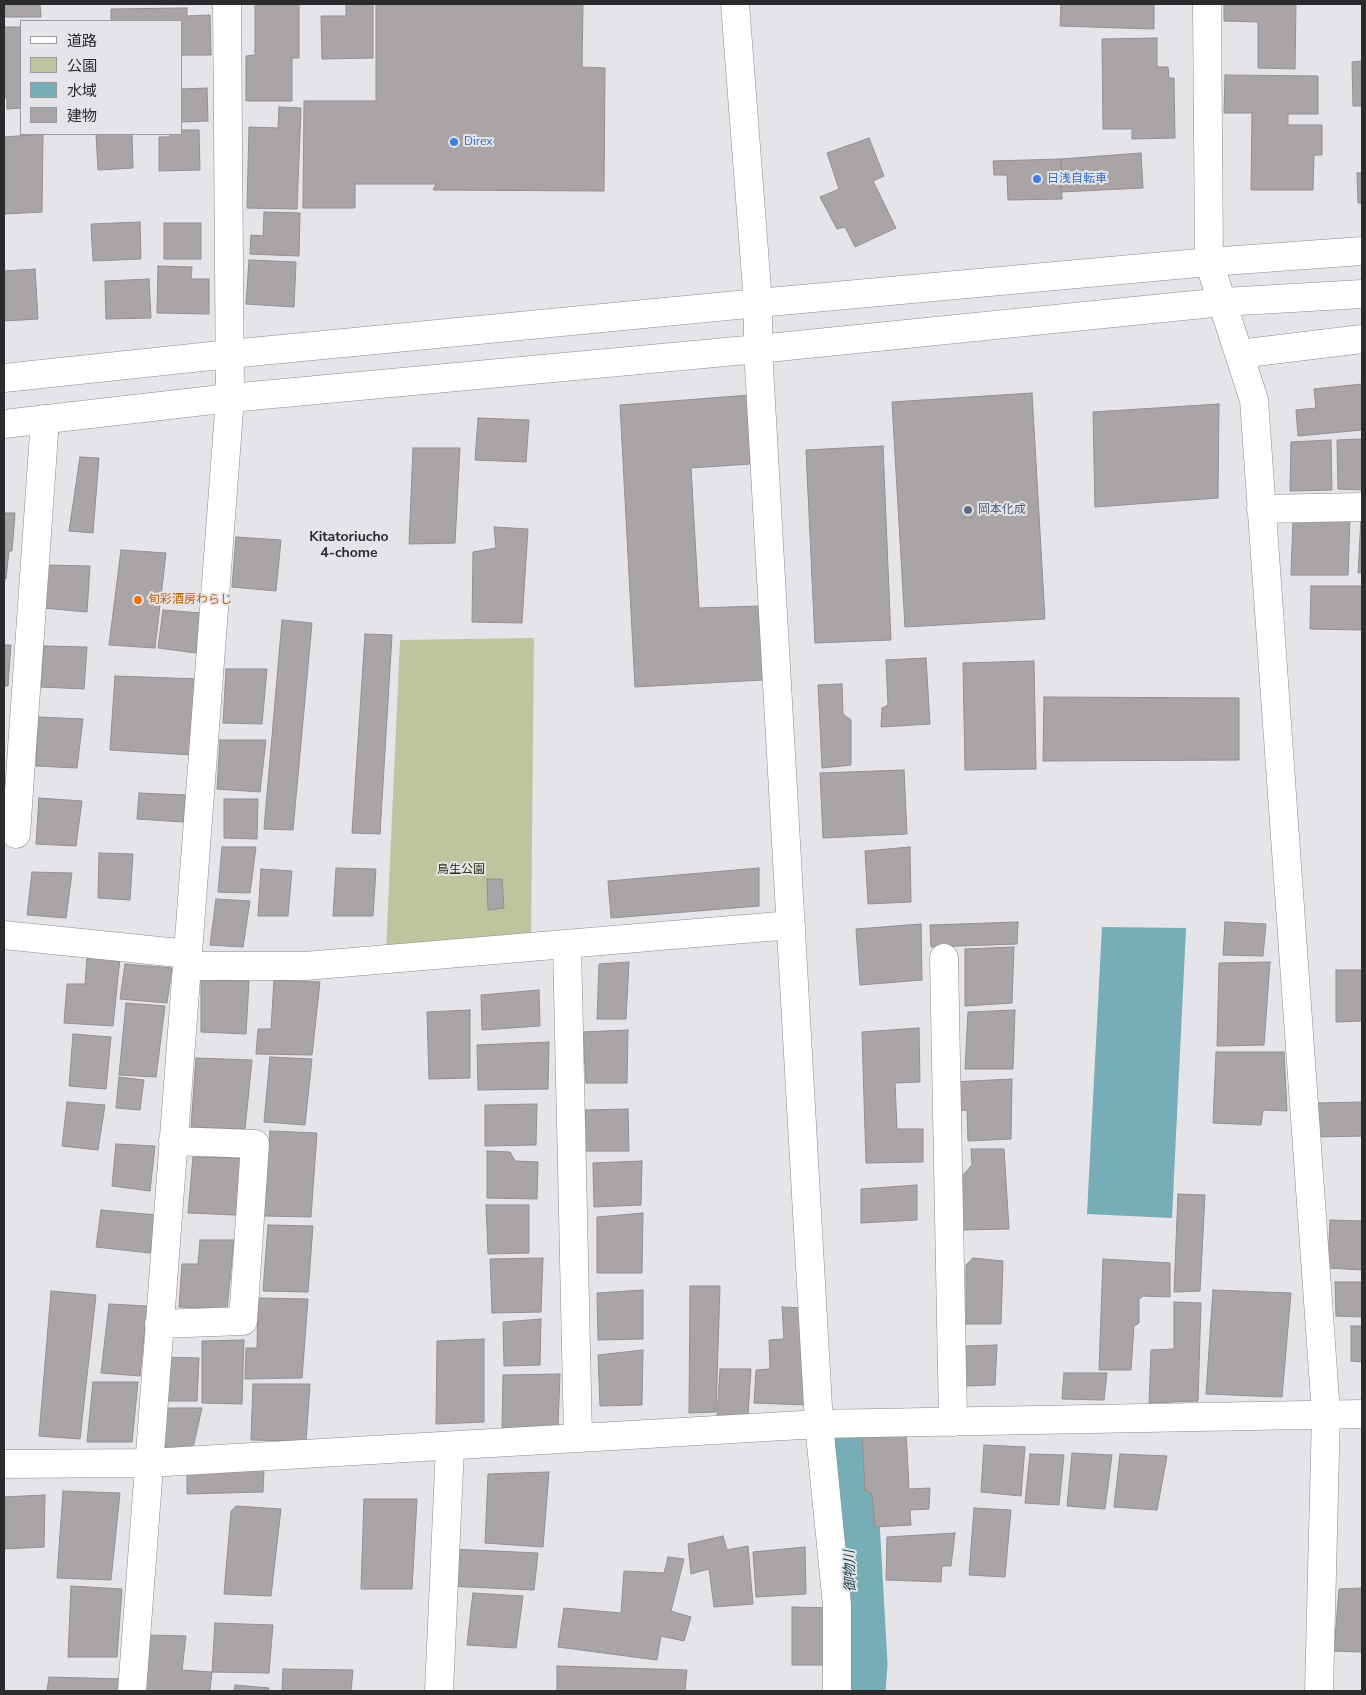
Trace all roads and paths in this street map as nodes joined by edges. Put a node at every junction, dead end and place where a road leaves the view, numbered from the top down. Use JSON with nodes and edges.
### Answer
{"nodes":[{"id":1,"x":227,"y":4,"type":"edge"},
{"id":2,"x":735,"y":4,"type":"edge"},
{"id":3,"x":1207,"y":4,"type":"edge"},
{"id":4,"x":1362,"y":251,"type":"edge"},
{"id":5,"x":1209,"y":262,"type":"junction"},
{"id":6,"x":1362,"y":294,"type":"edge"},
{"id":7,"x":758,"y":302,"type":"junction"},
{"id":8,"x":1223,"y":302,"type":"junction"},
{"id":9,"x":1362,"y":339,"type":"edge"},
{"id":10,"x":758,"y":349,"type":"junction"},
{"id":11,"x":230,"y":354,"type":"junction"},
{"id":12,"x":1239,"y":354,"type":"junction"},
{"id":13,"x":4,"y":378,"type":"edge"},
{"id":14,"x":230,"y":398,"type":"junction"},
{"id":15,"x":45,"y":419,"type":"junction"},
{"id":16,"x":4,"y":424,"type":"edge"},
{"id":17,"x":1362,"y":507,"type":"edge"},
{"id":18,"x":1262,"y":509,"type":"junction"},
{"id":19,"x":16,"y":834,"type":"dead end"},
{"id":20,"x":791,"y":926,"type":"junction"},
{"id":21,"x":4,"y":935,"type":"edge"},
{"id":22,"x":567,"y":944,"type":"junction"},
{"id":23,"x":944,"y":958,"type":"dead end"},
{"id":24,"x":187,"y":960,"type":"junction"},
{"id":25,"x":173,"y":1141,"type":"junction"},
{"id":26,"x":159,"y":1324,"type":"junction"},
{"id":27,"x":1326,"y":1414,"type":"junction"},
{"id":28,"x":1362,"y":1414,"type":"edge"},
{"id":29,"x":953,"y":1422,"type":"junction"},
{"id":30,"x":819,"y":1424,"type":"junction"},
{"id":31,"x":578,"y":1438,"type":"junction"},
{"id":32,"x":450,"y":1446,"type":"junction"},
{"id":33,"x":148,"y":1463,"type":"junction"},
{"id":34,"x":4,"y":1464,"type":"edge"},
{"id":35,"x":132,"y":1691,"type":"edge"},
{"id":36,"x":440,"y":1691,"type":"edge"},
{"id":37,"x":837,"y":1691,"type":"edge"},
{"id":38,"x":1319,"y":1691,"type":"edge"}],
"edges":[{"from":1,"to":11,"type":"street"},
{"from":2,"to":7,"type":"street"},
{"from":3,"to":5,"type":"street"},
{"from":4,"to":5,"type":"street"},
{"from":5,"to":7,"type":"street"},
{"from":5,"to":8,"type":"street"},
{"from":6,"to":8,"type":"street"},
{"from":7,"to":10,"type":"street"},
{"from":7,"to":11,"type":"street"},
{"from":8,"to":10,"type":"street"},
{"from":8,"to":12,"type":"street"},
{"from":9,"to":12,"type":"street"},
{"from":10,"to":14,"type":"street"},
{"from":10,"to":20,"type":"street"},
{"from":11,"to":13,"type":"street"},
{"from":11,"to":14,"type":"street"},
{"from":12,"to":18,"type":"street"},
{"from":14,"to":15,"type":"street"},
{"from":14,"to":24,"type":"street"},
{"from":15,"to":16,"type":"street"},
{"from":15,"to":19,"type":"street"},
{"from":17,"to":18,"type":"street"},
{"from":18,"to":27,"type":"street"},
{"from":20,"to":22,"type":"street"},
{"from":20,"to":30,"type":"street"},
{"from":21,"to":24,"type":"street"},
{"from":22,"to":24,"type":"street"},
{"from":22,"to":31,"type":"street"},
{"from":23,"to":29,"type":"street"},
{"from":24,"to":25,"type":"street"},
{"from":25,"to":26,"type":"street"},
{"from":25,"to":26,"type":"street"},
{"from":26,"to":33,"type":"street"},
{"from":27,"to":28,"type":"street"},
{"from":27,"to":29,"type":"street"},
{"from":27,"to":38,"type":"street"},
{"from":29,"to":30,"type":"street"},
{"from":30,"to":31,"type":"street"},
{"from":30,"to":37,"type":"street"},
{"from":31,"to":32,"type":"street"},
{"from":32,"to":33,"type":"street"},
{"from":32,"to":36,"type":"street"},
{"from":33,"to":34,"type":"street"},
{"from":33,"to":35,"type":"street"}]}
